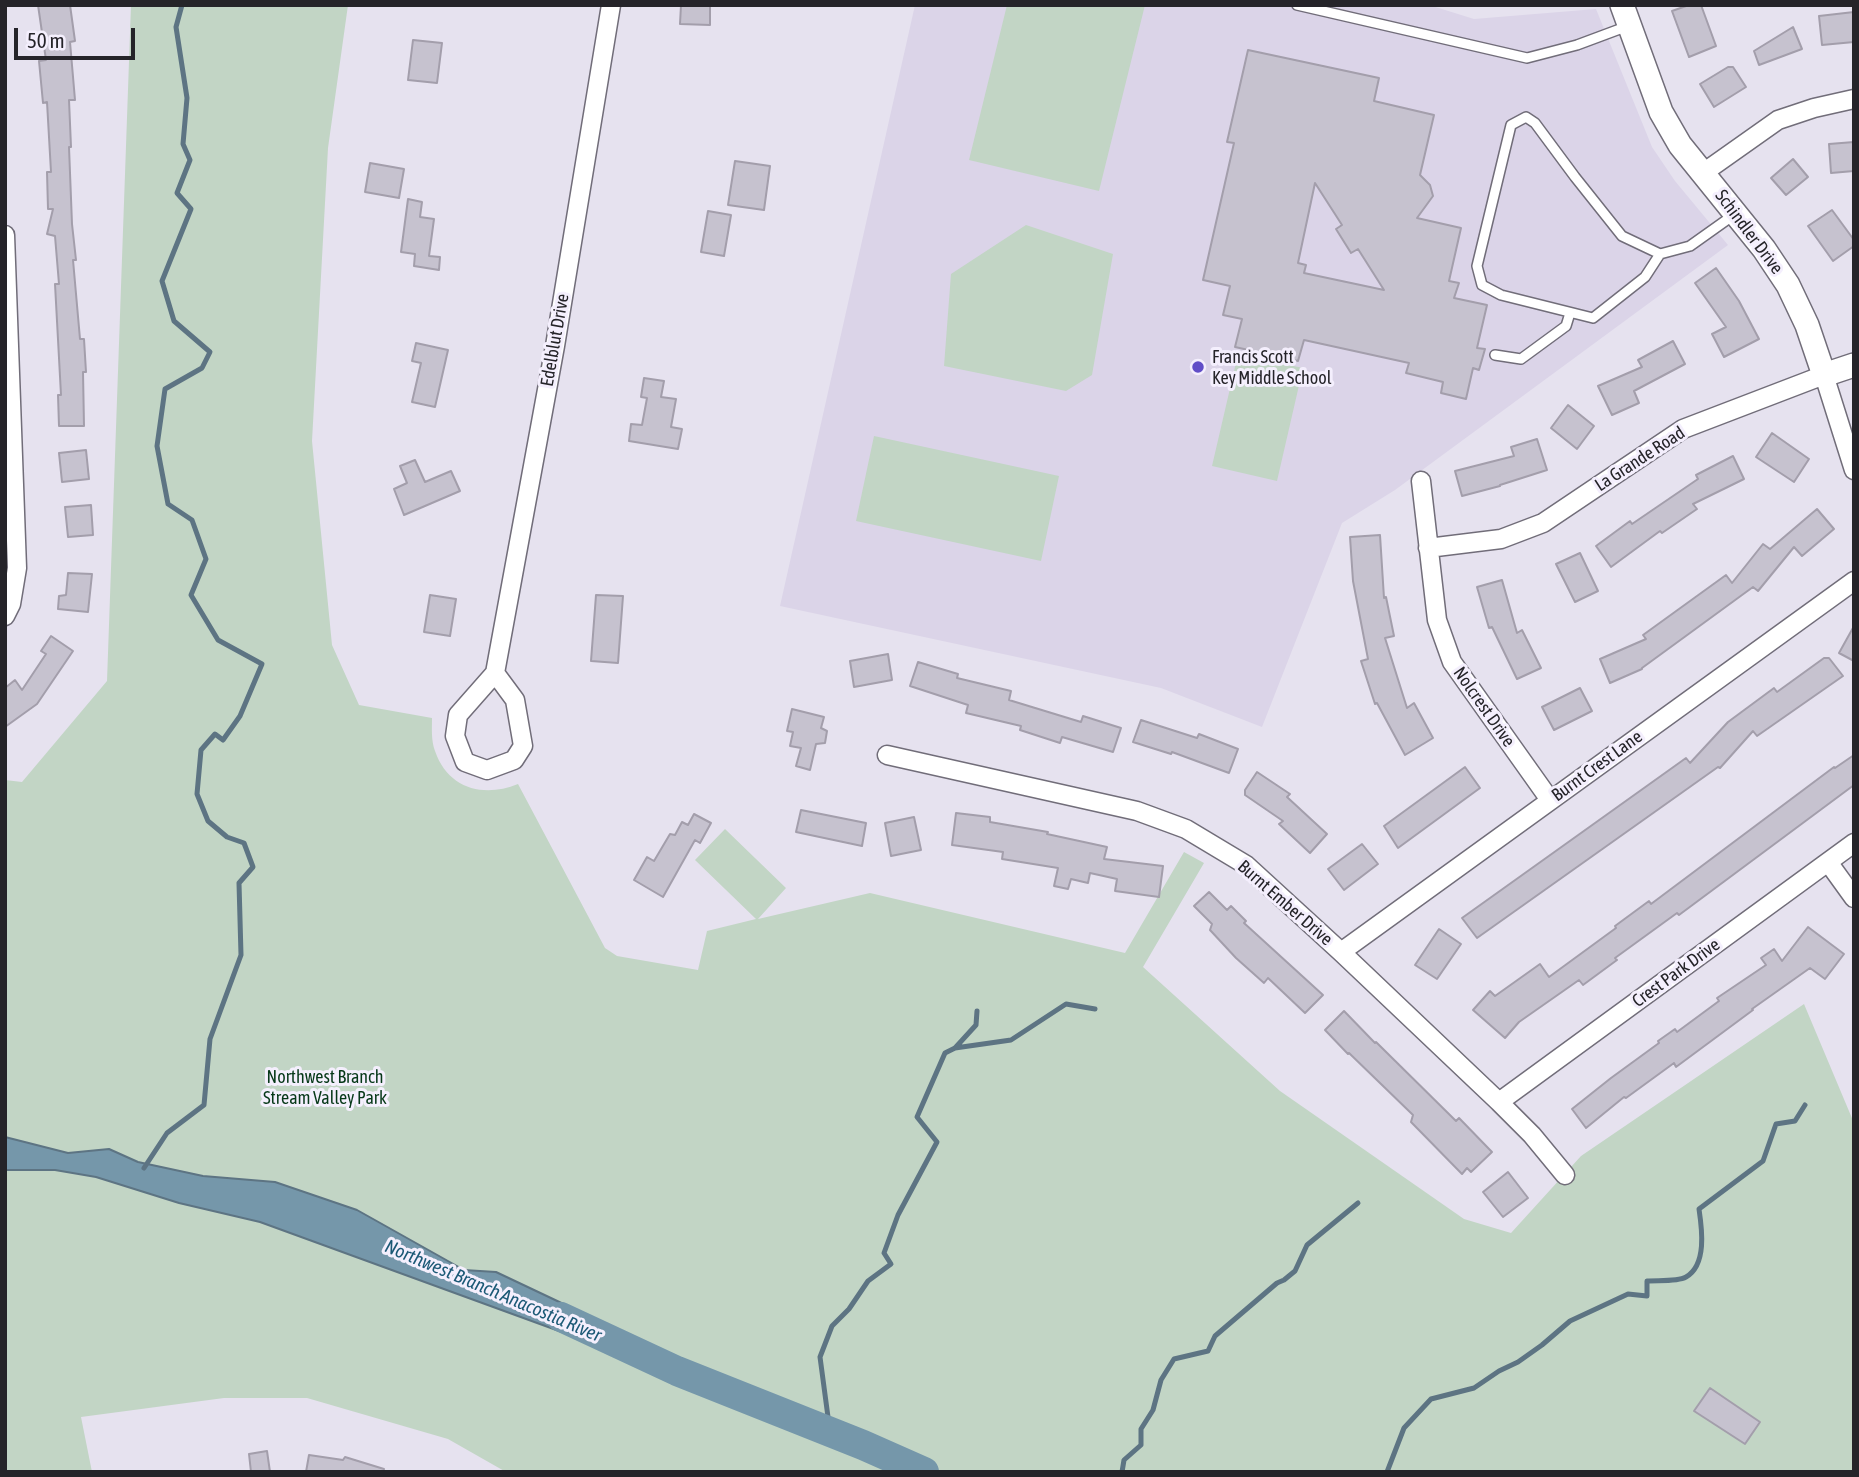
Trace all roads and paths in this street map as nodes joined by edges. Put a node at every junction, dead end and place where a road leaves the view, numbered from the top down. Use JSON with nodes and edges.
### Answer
{"nodes":[{"id":1,"x":611,"y":5,"type":"edge"},
{"id":2,"x":1297,"y":5,"type":"edge"},
{"id":3,"x":1625,"y":16,"type":"edge"},
{"id":4,"x":1854,"y":99,"type":"edge"},
{"id":5,"x":1703,"y":173,"type":"junction"},
{"id":6,"x":1736,"y":213,"type":"junction"},
{"id":7,"x":5,"y":235,"type":"edge"},
{"id":8,"x":1660,"y":254,"type":"junction"},
{"id":9,"x":7,"y":300,"type":"edge"},
{"id":10,"x":1570,"y":313,"type":"junction"},
{"id":11,"x":1494,"y":355,"type":"dead end"},
{"id":12,"x":1854,"y":365,"type":"edge"},
{"id":13,"x":1824,"y":375,"type":"junction"},
{"id":14,"x":1854,"y":470,"type":"edge"},
{"id":15,"x":1421,"y":481,"type":"dead end"},
{"id":16,"x":1428,"y":548,"type":"junction"},
{"id":17,"x":1854,"y":581,"type":"edge"},
{"id":18,"x":8,"y":610,"type":"edge"},
{"id":19,"x":495,"y":673,"type":"junction"},
{"id":20,"x":887,"y":755,"type":"dead end"},
{"id":21,"x":1550,"y":800,"type":"junction"},
{"id":22,"x":1854,"y":843,"type":"edge"},
{"id":23,"x":1828,"y":862,"type":"junction"},
{"id":24,"x":1854,"y":898,"type":"edge"},
{"id":25,"x":1340,"y":952,"type":"junction"},
{"id":26,"x":1499,"y":1102,"type":"junction"},
{"id":27,"x":1565,"y":1175,"type":"dead end"}],
"edges":[{"from":1,"to":19,"type":"street","name":"Edelblut Drive"},
{"from":2,"to":3,"type":"lane"},
{"from":3,"to":5,"type":"street","name":"Schindler Drive"},
{"from":4,"to":5,"type":"street"},
{"from":5,"to":6,"type":"street","name":"Schindler Drive"},
{"from":6,"to":8,"type":"lane"},
{"from":6,"to":13,"type":"street","name":"Schindler Drive"},
{"from":7,"to":9,"type":"street"},
{"from":8,"to":10,"type":"lane"},
{"from":8,"to":10,"type":"lane"},
{"from":9,"to":18,"type":"street"},
{"from":10,"to":11,"type":"lane"},
{"from":12,"to":13,"type":"street","name":"La Grande Road"},
{"from":13,"to":14,"type":"street","name":"Schindler Drive"},
{"from":13,"to":16,"type":"street","name":"La Grande Road"},
{"from":15,"to":16,"type":"street","name":"Nolcrest Drive"},
{"from":16,"to":21,"type":"street","name":"Nolcrest Drive"},
{"from":17,"to":21,"type":"street","name":"Burnt Crest Lane"},
{"from":19,"to":19,"type":"street"},
{"from":20,"to":25,"type":"street","name":"Burnt Ember Drive"},
{"from":21,"to":25,"type":"street","name":"Burnt Crest Lane"},
{"from":22,"to":23,"type":"street","name":"Crest Park Drive"},
{"from":23,"to":24,"type":"street"},
{"from":23,"to":26,"type":"street","name":"Crest Park Drive"},
{"from":25,"to":26,"type":"street","name":"Burnt Ember Drive"},
{"from":26,"to":27,"type":"street","name":"Burnt Ember Drive"}]}
